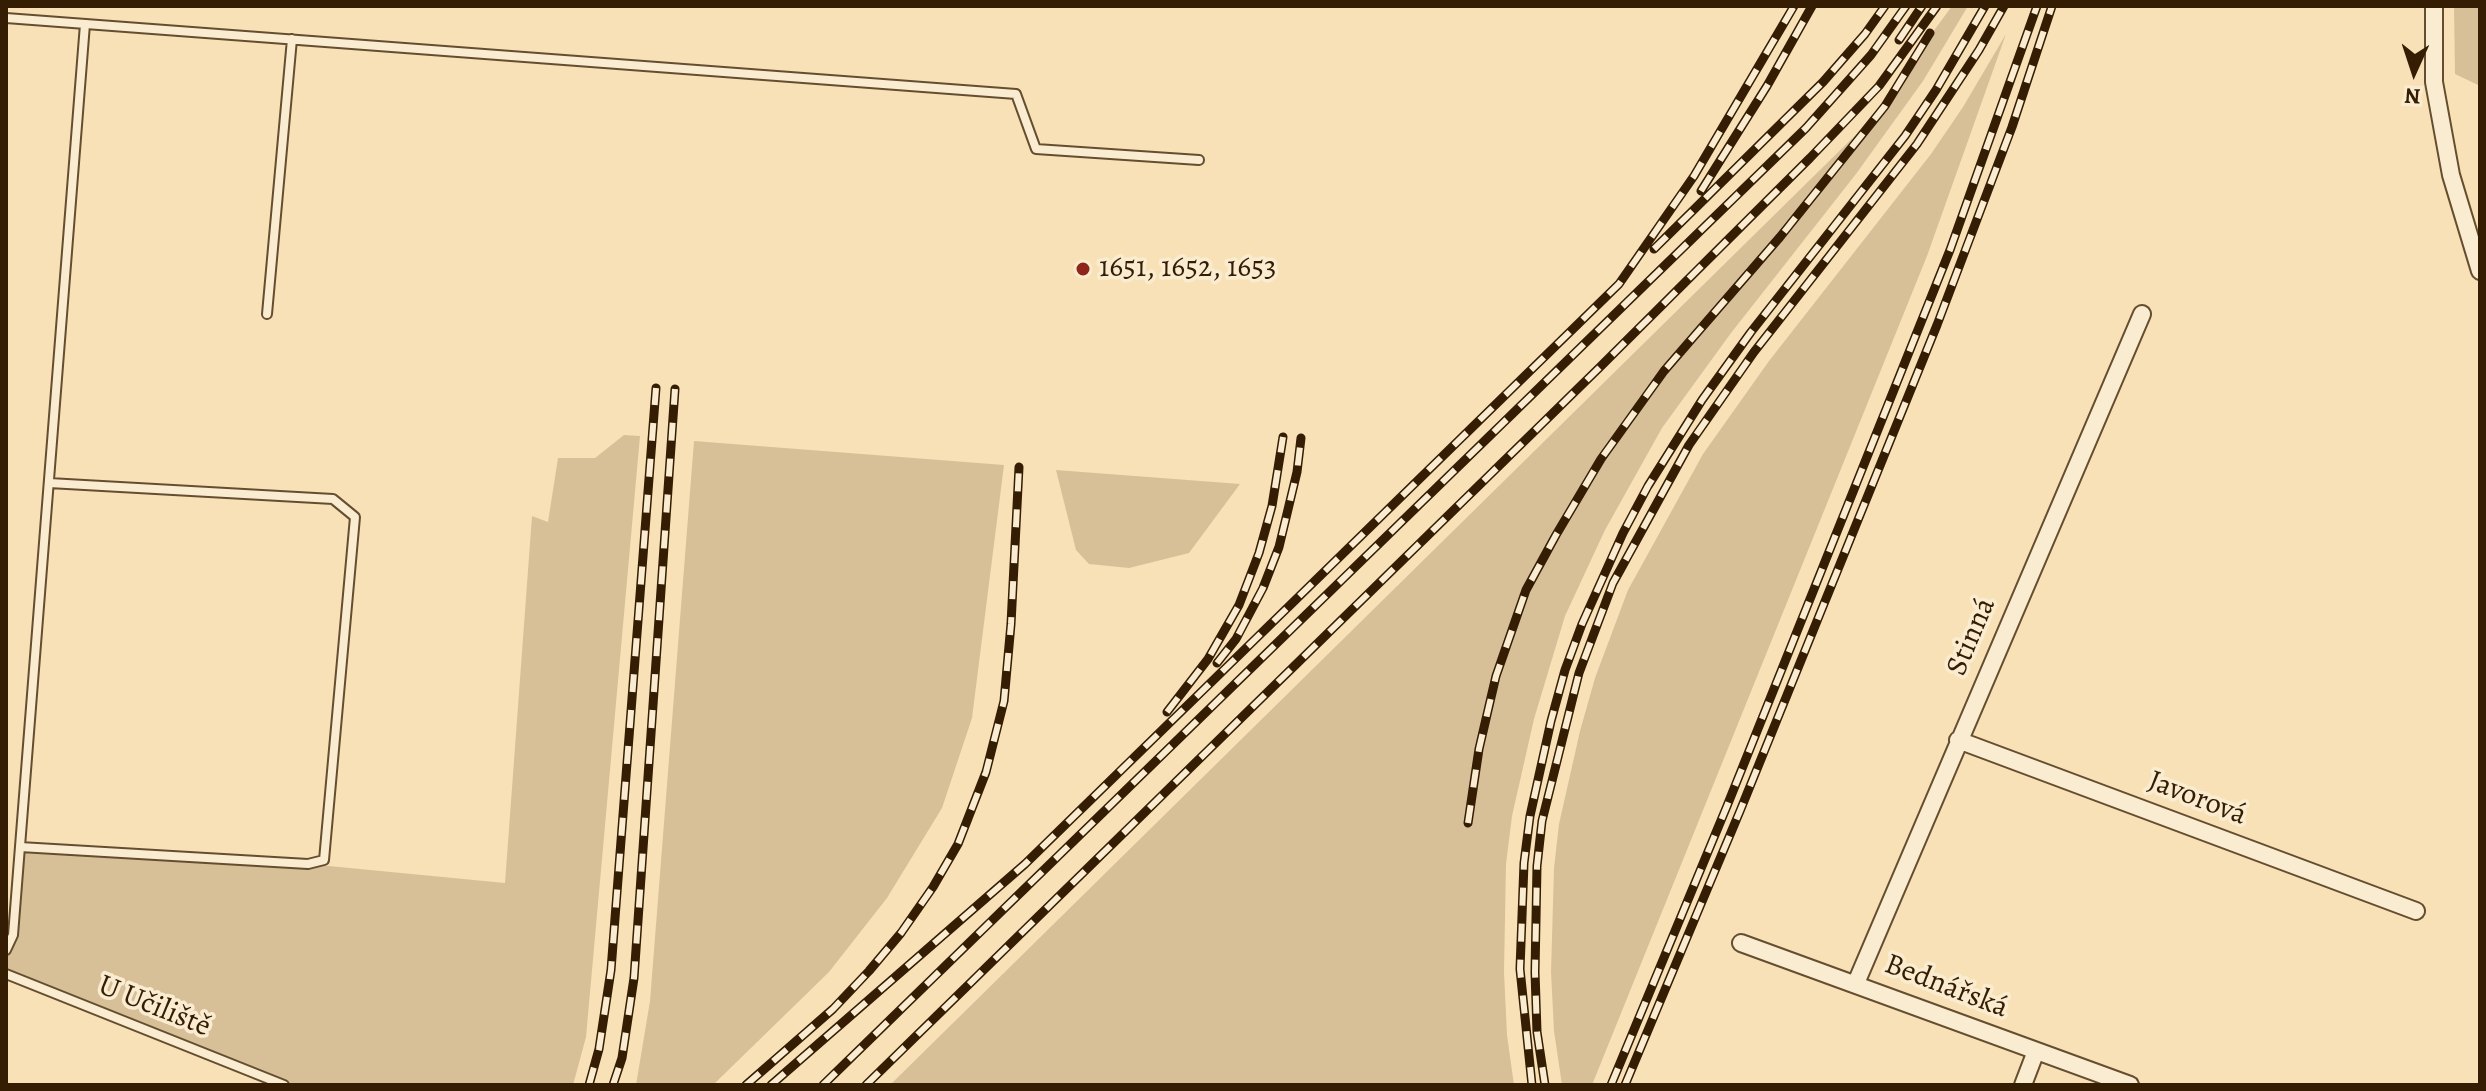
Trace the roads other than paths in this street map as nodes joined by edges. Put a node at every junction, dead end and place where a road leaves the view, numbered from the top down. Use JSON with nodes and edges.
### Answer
{"nodes":[{"id":1,"x":2434,"y":6,"type":"edge"},
{"id":2,"x":6,"y":18,"type":"edge"},
{"id":3,"x":85,"y":24,"type":"junction"},
{"id":4,"x":292,"y":39,"type":"junction"},
{"id":5,"x":1199,"y":160,"type":"dead end"},
{"id":6,"x":2480,"y":271,"type":"edge"},
{"id":7,"x":267,"y":314,"type":"dead end"},
{"id":8,"x":2142,"y":314,"type":"dead end"},
{"id":9,"x":49,"y":483,"type":"junction"},
{"id":10,"x":1958,"y":740,"type":"junction"},
{"id":11,"x":20,"y":847,"type":"junction"},
{"id":12,"x":2416,"y":911,"type":"dead end"},
{"id":13,"x":1741,"y":943,"type":"dead end"},
{"id":14,"x":6,"y":950,"type":"edge"},
{"id":15,"x":6,"y":974,"type":"edge"},
{"id":16,"x":1856,"y":983,"type":"junction"},
{"id":17,"x":2036,"y":1051,"type":"junction"},
{"id":18,"x":284,"y":1085,"type":"edge"},
{"id":19,"x":2023,"y":1085,"type":"edge"},
{"id":20,"x":2130,"y":1085,"type":"edge"}],
"edges":[{"from":1,"to":6,"type":"street"},
{"from":2,"to":3,"type":"lane"},
{"from":3,"to":4,"type":"lane"},
{"from":3,"to":9,"type":"lane"},
{"from":4,"to":5,"type":"lane"},
{"from":4,"to":7,"type":"lane"},
{"from":8,"to":10,"type":"street","name":"Stinná"},
{"from":9,"to":11,"type":"lane"},
{"from":9,"to":11,"type":"lane"},
{"from":10,"to":12,"type":"street","name":"Javorová"},
{"from":10,"to":16,"type":"street","name":"Stinná"},
{"from":11,"to":14,"type":"lane"},
{"from":13,"to":16,"type":"street","name":"Bednářská"},
{"from":15,"to":18,"type":"lane","name":"U Učiliště"},
{"from":16,"to":17,"type":"street","name":"Bednářská"},
{"from":17,"to":19,"type":"street"},
{"from":17,"to":20,"type":"street","name":"Bednářská"}]}
